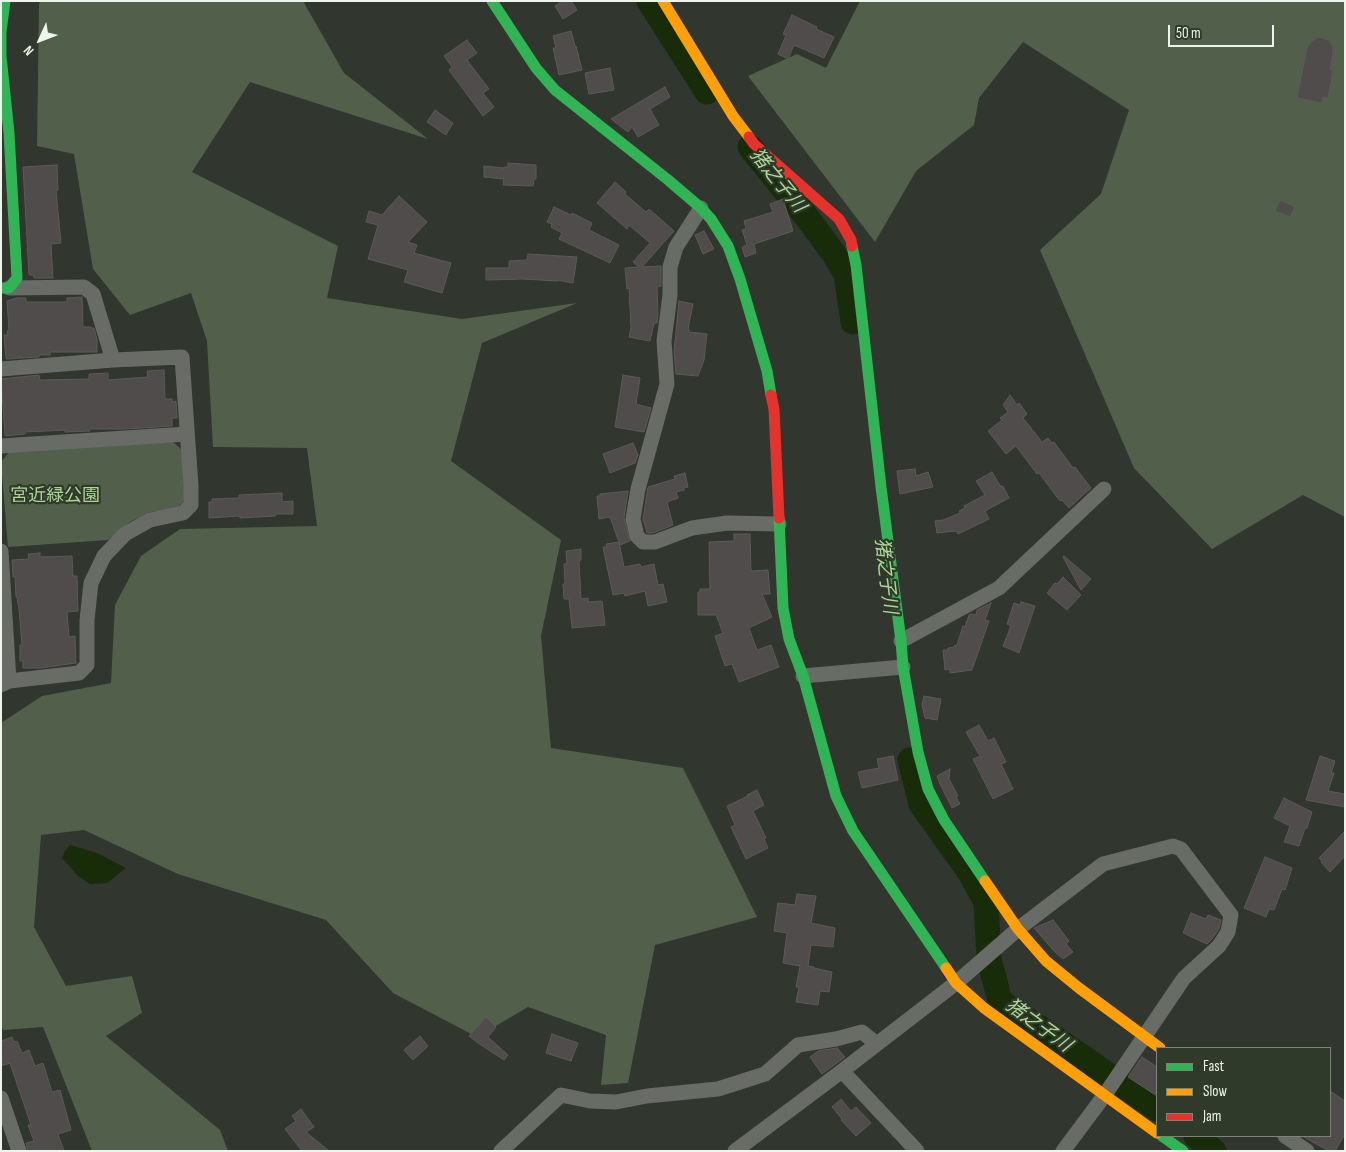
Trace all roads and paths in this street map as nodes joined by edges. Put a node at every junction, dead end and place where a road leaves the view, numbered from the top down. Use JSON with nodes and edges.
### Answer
{"nodes":[{"id":1,"x":6,"y":1,"type":"edge"},
{"id":2,"x":492,"y":1,"type":"edge"},
{"id":3,"x":663,"y":1,"type":"edge"},
{"id":4,"x":1,"y":56,"type":"edge"},
{"id":5,"x":5,"y":134,"type":"edge"},
{"id":6,"x":701,"y":208,"type":"junction"},
{"id":7,"x":7,"y":211,"type":"edge"},
{"id":8,"x":5,"y":288,"type":"edge"},
{"id":9,"x":113,"y":360,"type":"junction"},
{"id":10,"x":1,"y":369,"type":"edge"},
{"id":11,"x":187,"y":434,"type":"junction"},
{"id":12,"x":1,"y":446,"type":"edge"},
{"id":13,"x":1104,"y":489,"type":"dead end"},
{"id":14,"x":779,"y":524,"type":"junction"},
{"id":15,"x":1,"y":552,"type":"edge"},
{"id":16,"x":901,"y":641,"type":"junction"},
{"id":17,"x":901,"y":667,"type":"junction"},
{"id":18,"x":803,"y":676,"type":"junction"},
{"id":19,"x":5,"y":683,"type":"edge"},
{"id":20,"x":1018,"y":929,"type":"junction"},
{"id":21,"x":956,"y":983,"type":"junction"},
{"id":22,"x":1144,"y":1037,"type":"junction"},
{"id":23,"x":877,"y":1044,"type":"junction"},
{"id":24,"x":1159,"y":1047,"type":"edge"},
{"id":25,"x":842,"y":1071,"type":"junction"},
{"id":26,"x":1107,"y":1092,"type":"junction"},
{"id":27,"x":1,"y":1098,"type":"edge"},
{"id":28,"x":1156,"y":1132,"type":"edge"},
{"id":29,"x":1163,"y":1137,"type":"edge"},
{"id":30,"x":1286,"y":1137,"type":"edge"},
{"id":31,"x":18,"y":1151,"type":"edge"},
{"id":32,"x":501,"y":1151,"type":"edge"},
{"id":33,"x":735,"y":1151,"type":"edge"},
{"id":34,"x":917,"y":1151,"type":"edge"},
{"id":35,"x":1063,"y":1151,"type":"edge"},
{"id":36,"x":1183,"y":1151,"type":"edge"},
{"id":37,"x":1307,"y":1151,"type":"edge"}],
"edges":[{"from":1,"to":4,"type":"street"},
{"from":2,"to":6,"type":"street"},
{"from":3,"to":16,"type":"street"},
{"from":4,"to":5,"type":"street"},
{"from":5,"to":7,"type":"street"},
{"from":6,"to":14,"type":"street"},
{"from":6,"to":14,"type":"street"},
{"from":7,"to":8,"type":"street"},
{"from":8,"to":9,"type":"street"},
{"from":9,"to":10,"type":"street"},
{"from":9,"to":11,"type":"street"},
{"from":11,"to":12,"type":"street"},
{"from":11,"to":19,"type":"street"},
{"from":13,"to":16,"type":"street"},
{"from":14,"to":18,"type":"street"},
{"from":15,"to":19,"type":"street"},
{"from":16,"to":17,"type":"street"},
{"from":17,"to":18,"type":"street"},
{"from":17,"to":20,"type":"street"},
{"from":18,"to":21,"type":"street"},
{"from":20,"to":21,"type":"street"},
{"from":20,"to":22,"type":"street"},
{"from":20,"to":22,"type":"street"},
{"from":21,"to":23,"type":"street"},
{"from":21,"to":26,"type":"street"},
{"from":22,"to":24,"type":"street"},
{"from":22,"to":26,"type":"street"},
{"from":23,"to":25,"type":"street"},
{"from":23,"to":32,"type":"street"},
{"from":25,"to":33,"type":"street"},
{"from":25,"to":34,"type":"street"},
{"from":26,"to":28,"type":"street"},
{"from":26,"to":35,"type":"street"},
{"from":27,"to":31,"type":"street"},
{"from":29,"to":36,"type":"street"},
{"from":30,"to":37,"type":"street"}]}
